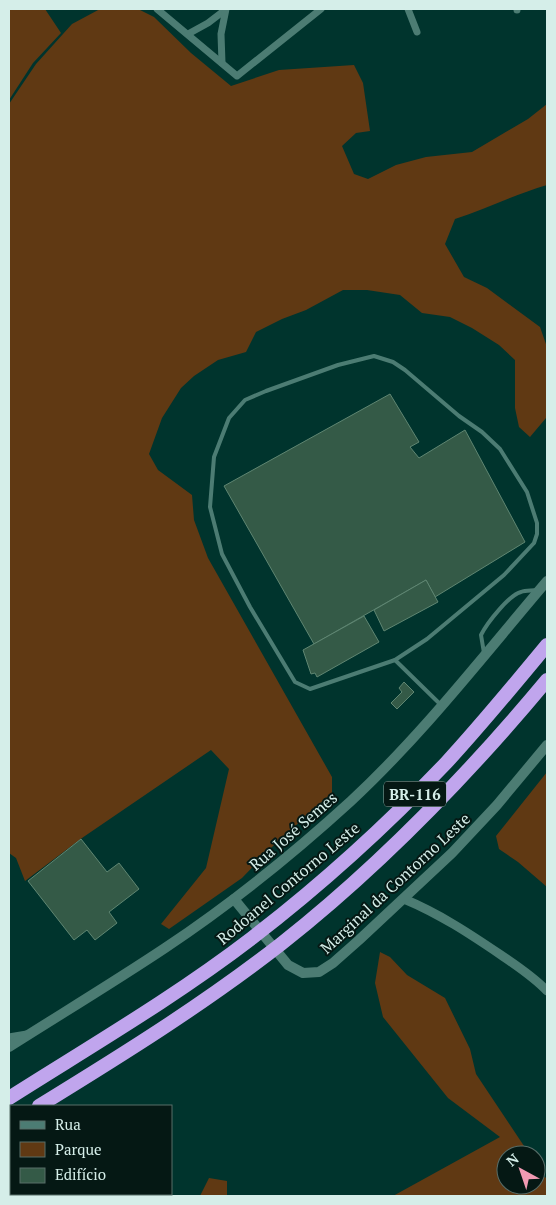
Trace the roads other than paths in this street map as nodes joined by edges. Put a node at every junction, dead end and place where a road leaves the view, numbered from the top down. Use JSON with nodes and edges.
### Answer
{"nodes":[{"id":1,"x":157,"y":9,"type":"edge"},
{"id":2,"x":226,"y":9,"type":"edge"},
{"id":3,"x":321,"y":9,"type":"edge"},
{"id":4,"x":408,"y":9,"type":"edge"},
{"id":5,"x":417,"y":32,"type":"dead end"},
{"id":6,"x":188,"y":34,"type":"junction"},
{"id":7,"x":222,"y":63,"type":"junction"},
{"id":8,"x":547,"y":581,"type":"edge"},
{"id":9,"x":540,"y":590,"type":"junction"},
{"id":10,"x":547,"y":646,"type":"edge"},
{"id":11,"x":485,"y":655,"type":"junction"},
{"id":12,"x":395,"y":660,"type":"junction"},
{"id":13,"x":547,"y":680,"type":"edge"},
{"id":14,"x":442,"y":706,"type":"junction"},
{"id":15,"x":547,"y":745,"type":"edge"},
{"id":16,"x":234,"y":899,"type":"junction"},
{"id":17,"x":404,"y":899,"type":"junction"},
{"id":18,"x":547,"y":991,"type":"edge"},
{"id":19,"x":28,"y":1035,"type":"junction"},
{"id":20,"x":9,"y":1038,"type":"edge"},
{"id":21,"x":9,"y":1047,"type":"edge"},
{"id":22,"x":9,"y":1098,"type":"edge"},
{"id":23,"x":41,"y":1105,"type":"edge"}],
"edges":[{"from":1,"to":6,"type":"street"},
{"from":2,"to":6,"type":"street"},
{"from":2,"to":7,"type":"street"},
{"from":3,"to":7,"type":"street"},
{"from":4,"to":5,"type":"street"},
{"from":6,"to":7,"type":"street"},
{"from":8,"to":9,"type":"main road","name":"Rua José Semes"},
{"from":9,"to":11,"type":"main road","name":"Rua José Semes"},
{"from":9,"to":11,"type":"lane"},
{"from":10,"to":22,"type":"highway","name":"Rodoanel Contorno Leste","number":"BR-116"},
{"from":11,"to":14,"type":"main road","name":"Rua José Semes"},
{"from":12,"to":12,"type":"lane"},
{"from":12,"to":14,"type":"lane"},
{"from":13,"to":23,"type":"highway","number":"BR-116"},
{"from":14,"to":16,"type":"main road","name":"Rua José Semes"},
{"from":15,"to":17,"type":"main road","name":"Marginal da Contorno Leste"},
{"from":16,"to":17,"type":"main road","name":"Marginal da Contorno Leste"},
{"from":16,"to":19,"type":"main road","name":"Rua José Semes"},
{"from":17,"to":18,"type":"street"},
{"from":19,"to":20,"type":"street"},
{"from":19,"to":21,"type":"main road","name":"Rua José Semes"}]}
